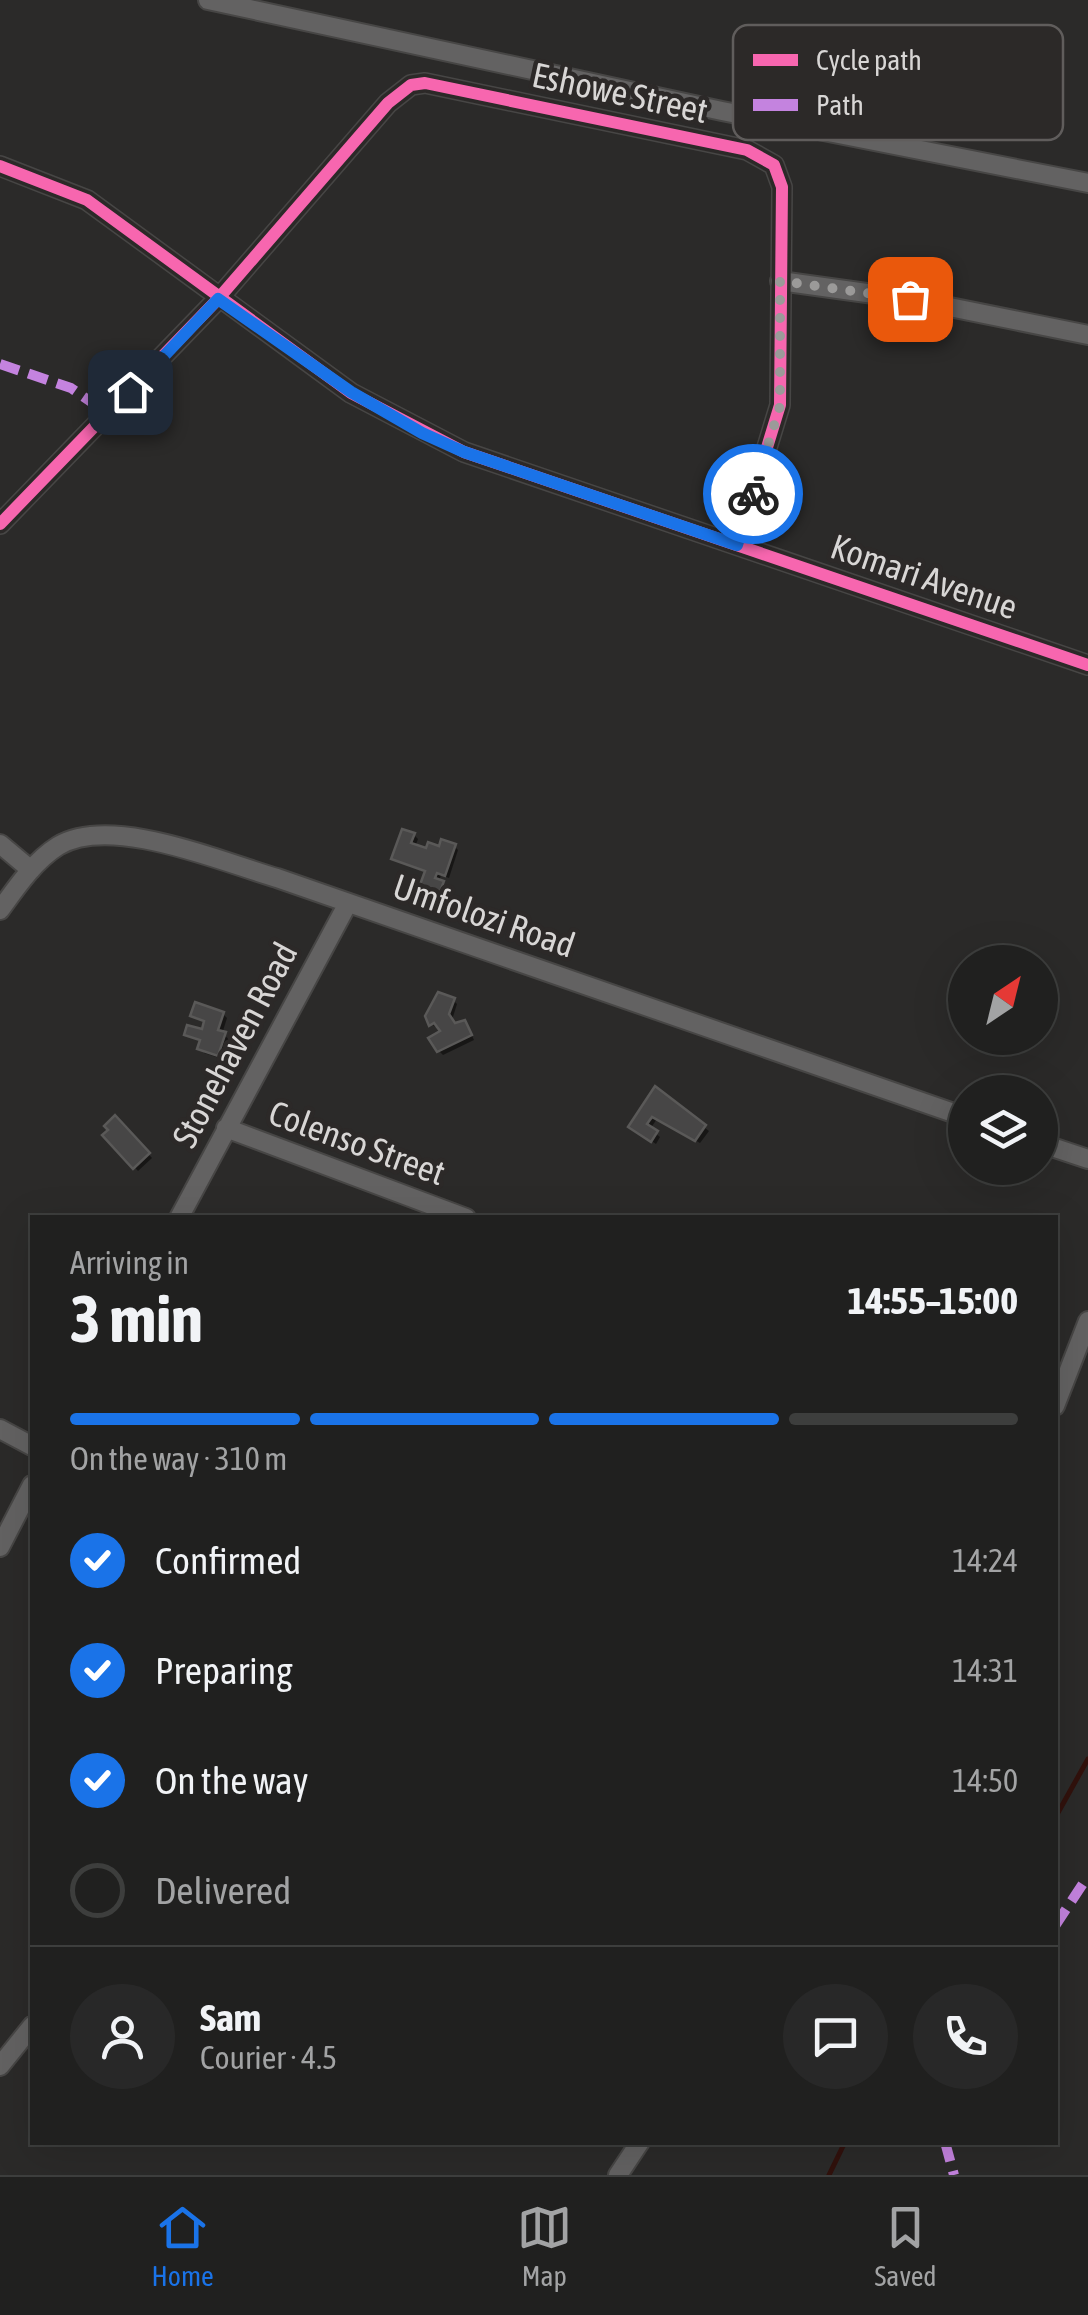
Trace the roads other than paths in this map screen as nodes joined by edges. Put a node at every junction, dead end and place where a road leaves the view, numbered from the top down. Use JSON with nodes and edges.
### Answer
{"nodes":[{"id":1,"x":208,"y":0,"type":"edge"},
{"id":2,"x":733,"y":113,"type":"edge"},
{"id":3,"x":869,"y":140,"type":"edge"},
{"id":4,"x":0,"y":166,"type":"edge"},
{"id":5,"x":1088,"y":183,"type":"edge"},
{"id":6,"x":780,"y":281,"type":"junction"},
{"id":7,"x":218,"y":299,"type":"junction"},
{"id":8,"x":1088,"y":336,"type":"edge"},
{"id":9,"x":2,"y":518,"type":"edge"},
{"id":10,"x":737,"y":545,"type":"junction"},
{"id":11,"x":1088,"y":665,"type":"edge"},
{"id":12,"x":0,"y":844,"type":"edge"},
{"id":13,"x":31,"y":870,"type":"junction"},
{"id":14,"x":348,"y":903,"type":"junction"},
{"id":15,"x":0,"y":910,"type":"edge"},
{"id":16,"x":948,"y":1111,"type":"edge"},
{"id":17,"x":226,"y":1128,"type":"junction"},
{"id":18,"x":1058,"y":1149,"type":"edge"},
{"id":19,"x":1088,"y":1159,"type":"edge"},
{"id":20,"x":180,"y":1215,"type":"edge"},
{"id":21,"x":458,"y":1215,"type":"edge"},
{"id":22,"x":1088,"y":1320,"type":"edge"},
{"id":23,"x":1058,"y":1398,"type":"edge"},
{"id":24,"x":0,"y":1429,"type":"edge"},
{"id":25,"x":30,"y":1445,"type":"edge"},
{"id":26,"x":30,"y":1489,"type":"edge"},
{"id":27,"x":0,"y":1548,"type":"edge"},
{"id":28,"x":30,"y":2028,"type":"edge"},
{"id":29,"x":0,"y":2066,"type":"edge"},
{"id":30,"x":638,"y":2147,"type":"edge"},
{"id":31,"x":618,"y":2175,"type":"edge"}],
"edges":[{"from":1,"to":2,"type":"street"},
{"from":3,"to":5,"type":"street"},
{"from":4,"to":7,"type":"street","name":"Komari Avenue"},
{"from":6,"to":7,"type":"street","name":"Eshowe Street"},
{"from":6,"to":8,"type":"street"},
{"from":6,"to":10,"type":"street","name":"Eshowe Street"},
{"from":7,"to":9,"type":"street","name":"Eshowe Street"},
{"from":7,"to":10,"type":"street","name":"Komari Avenue"},
{"from":10,"to":11,"type":"street","name":"Komari Avenue"},
{"from":12,"to":13,"type":"street"},
{"from":13,"to":14,"type":"street","name":"Umfolozi Road"},
{"from":13,"to":15,"type":"street","name":"Umfolozi Road"},
{"from":14,"to":16,"type":"street","name":"Umfolozi Road"},
{"from":14,"to":17,"type":"street","name":"Stonehaven Road"},
{"from":17,"to":20,"type":"street","name":"Stonehaven Road"},
{"from":17,"to":21,"type":"street","name":"Colenso Street"},
{"from":18,"to":19,"type":"street"},
{"from":22,"to":23,"type":"street"},
{"from":24,"to":25,"type":"street"},
{"from":26,"to":27,"type":"street"},
{"from":28,"to":29,"type":"street"},
{"from":30,"to":31,"type":"street"}]}
